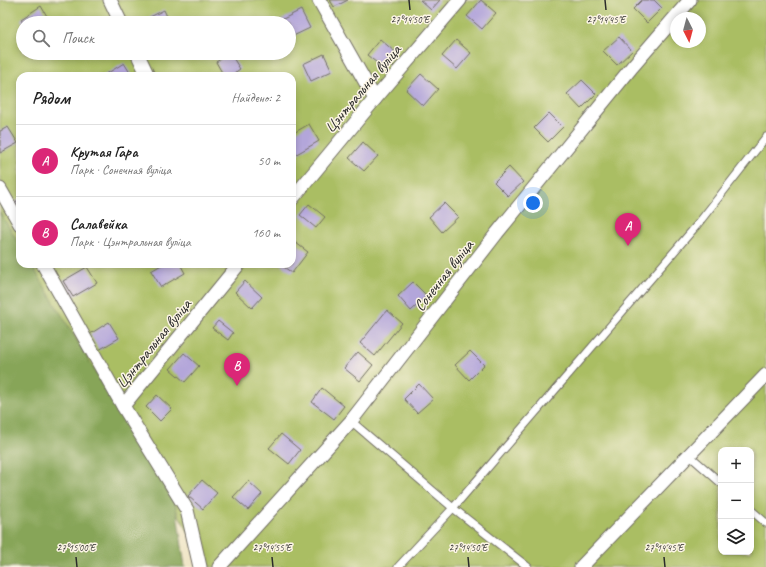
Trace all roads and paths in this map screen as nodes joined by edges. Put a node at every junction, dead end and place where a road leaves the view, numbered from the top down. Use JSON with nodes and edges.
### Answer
{"nodes":[{"id":1,"x":110,"y":0,"type":"edge"},
{"id":2,"x":319,"y":0,"type":"edge"},
{"id":3,"x":460,"y":0,"type":"edge"},
{"id":4,"x":690,"y":0,"type":"edge"},
{"id":5,"x":118,"y":16,"type":"edge"},
{"id":6,"x":140,"y":60,"type":"edge"},
{"id":7,"x":146,"y":72,"type":"edge"},
{"id":8,"x":375,"y":99,"type":"junction"},
{"id":9,"x":766,"y":137,"type":"edge"},
{"id":10,"x":0,"y":189,"type":"edge"},
{"id":11,"x":296,"y":194,"type":"edge"},
{"id":12,"x":16,"y":217,"type":"edge"},
{"id":13,"x":45,"y":268,"type":"edge"},
{"id":14,"x":235,"y":268,"type":"edge"},
{"id":15,"x":766,"y":375,"type":"edge"},
{"id":16,"x":123,"y":406,"type":"junction"},
{"id":17,"x":351,"y":421,"type":"junction"},
{"id":18,"x":689,"y":455,"type":"junction"},
{"id":19,"x":718,"y":480,"type":"edge"},
{"id":20,"x":453,"y":508,"type":"junction"},
{"id":21,"x":754,"y":513,"type":"edge"},
{"id":22,"x":766,"y":523,"type":"edge"},
{"id":23,"x":200,"y":567,"type":"edge"},
{"id":24,"x":219,"y":567,"type":"edge"},
{"id":25,"x":398,"y":567,"type":"edge"},
{"id":26,"x":528,"y":567,"type":"edge"},
{"id":27,"x":581,"y":567,"type":"edge"}],
"edges":[{"from":1,"to":5,"type":"street"},
{"from":2,"to":8,"type":"street"},
{"from":3,"to":8,"type":"street","name":"Цэнтральная вуліца"},
{"from":4,"to":17,"type":"street","name":"Сонечная вуліца"},
{"from":6,"to":7,"type":"street"},
{"from":8,"to":11,"type":"street","name":"Цэнтральная вуліца"},
{"from":9,"to":20,"type":"lane"},
{"from":10,"to":12,"type":"street"},
{"from":13,"to":16,"type":"street"},
{"from":14,"to":16,"type":"street","name":"Цэнтральная вуліца"},
{"from":15,"to":18,"type":"street"},
{"from":16,"to":23,"type":"street"},
{"from":17,"to":20,"type":"lane"},
{"from":17,"to":24,"type":"street","name":"Сонечная вуліца"},
{"from":18,"to":19,"type":"lane"},
{"from":18,"to":27,"type":"street"},
{"from":20,"to":25,"type":"lane"},
{"from":20,"to":26,"type":"lane"},
{"from":21,"to":22,"type":"lane"}]}
